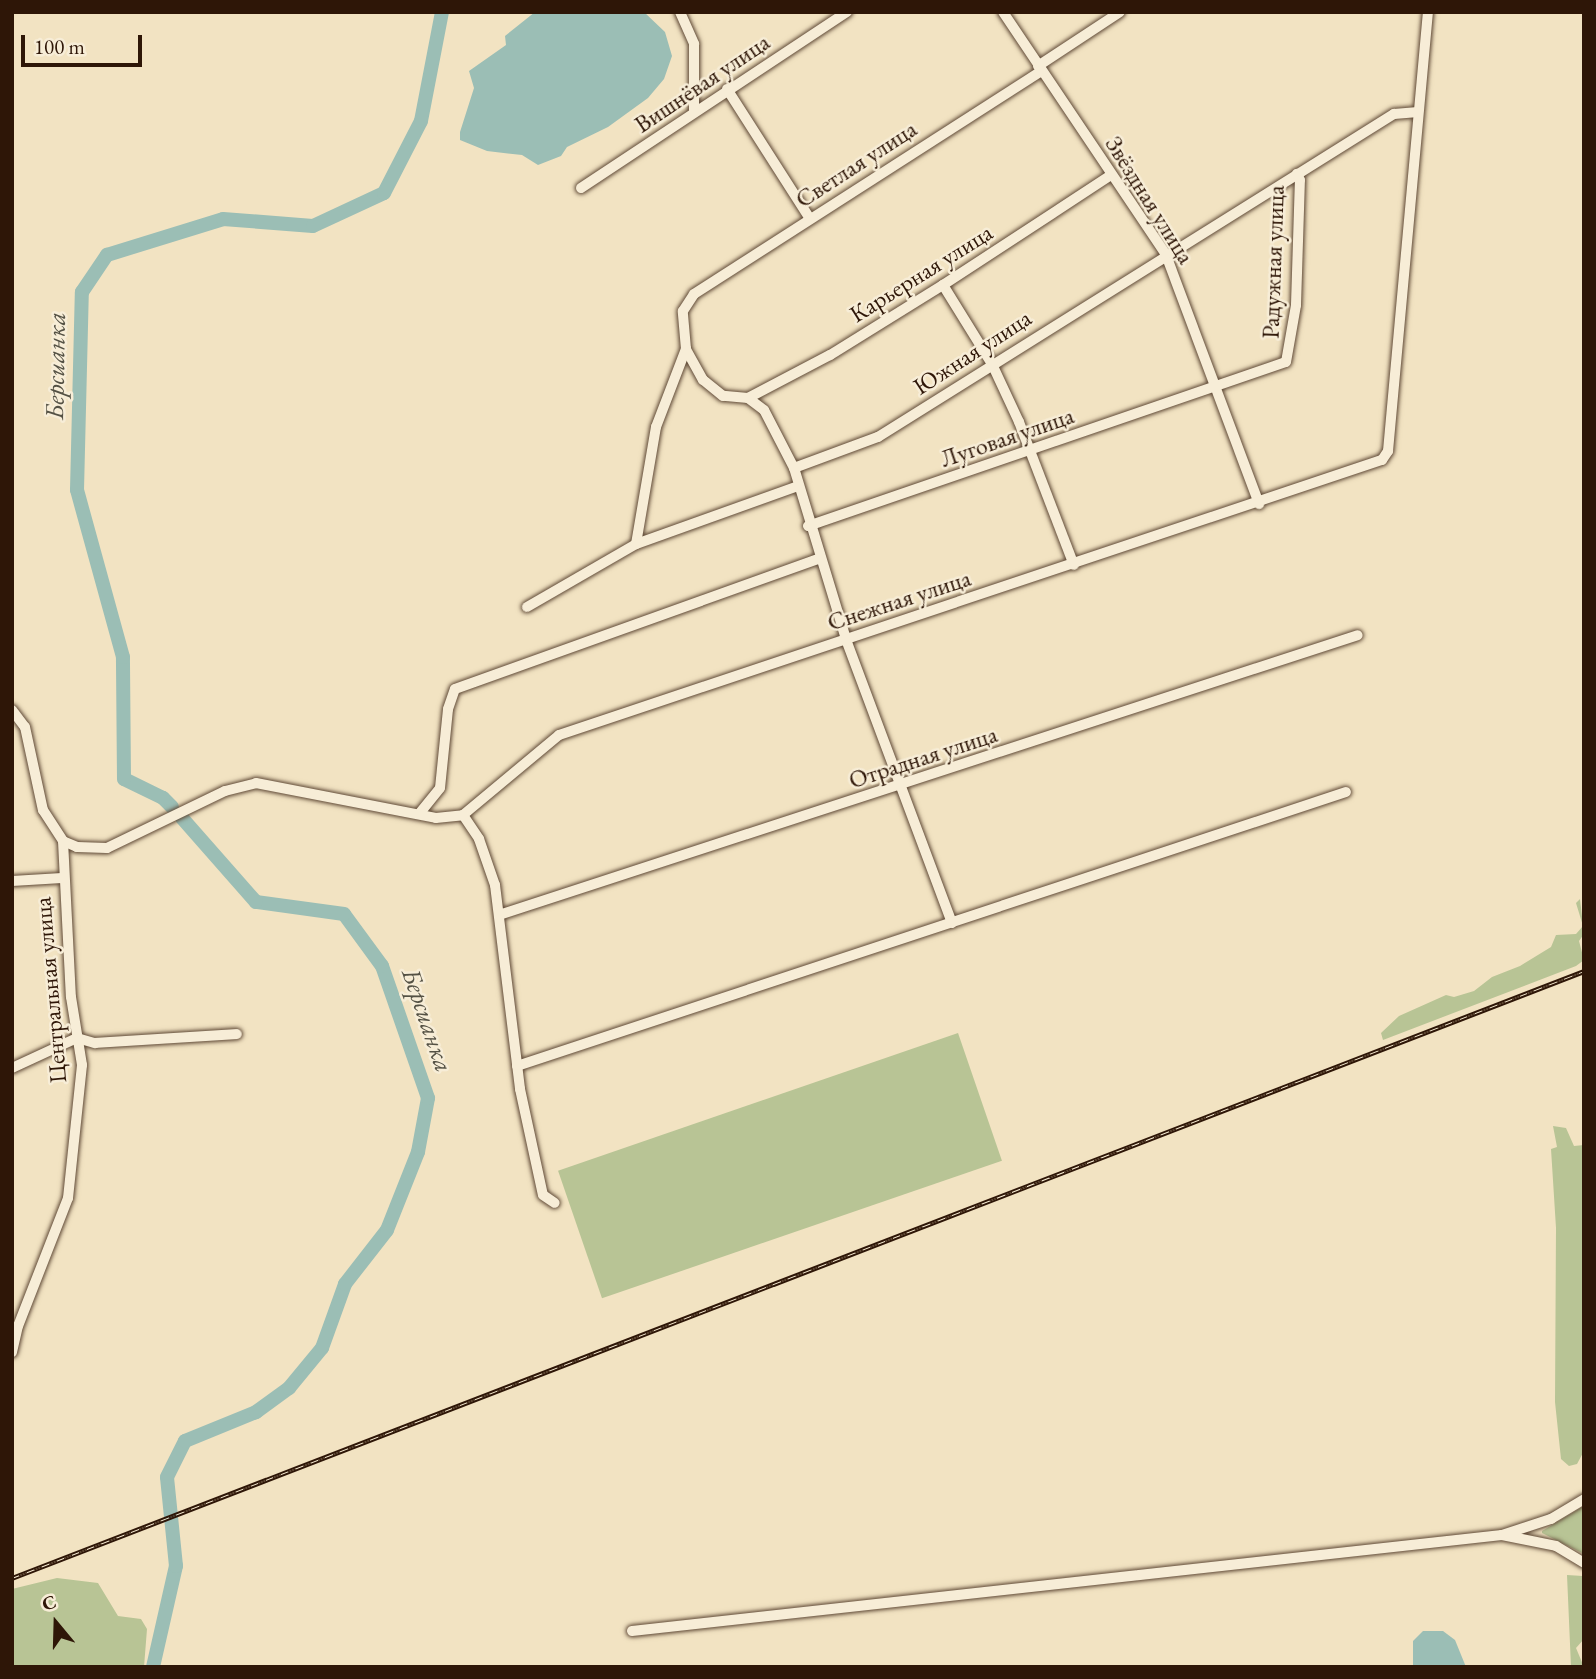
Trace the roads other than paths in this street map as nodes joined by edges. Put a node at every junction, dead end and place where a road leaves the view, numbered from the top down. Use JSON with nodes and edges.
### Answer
{"nodes":[{"id":1,"x":680,"y":12,"type":"edge"},
{"id":2,"x":847,"y":12,"type":"edge"},
{"id":3,"x":1003,"y":12,"type":"edge"},
{"id":4,"x":1120,"y":12,"type":"edge"},
{"id":5,"x":1428,"y":12,"type":"edge"},
{"id":6,"x":1039,"y":68,"type":"junction"},
{"id":7,"x":727,"y":89,"type":"junction"},
{"id":8,"x":694,"y":110,"type":"junction"},
{"id":9,"x":1418,"y":112,"type":"junction"},
{"id":10,"x":1111,"y":174,"type":"junction"},
{"id":11,"x":1297,"y":174,"type":"junction"},
{"id":12,"x":581,"y":188,"type":"dead end"},
{"id":13,"x":810,"y":219,"type":"junction"},
{"id":14,"x":1166,"y":255,"type":"junction"},
{"id":15,"x":943,"y":285,"type":"junction"},
{"id":16,"x":686,"y":349,"type":"junction"},
{"id":17,"x":992,"y":364,"type":"junction"},
{"id":18,"x":1219,"y":388,"type":"junction"},
{"id":19,"x":748,"y":398,"type":"junction"},
{"id":20,"x":1030,"y":451,"type":"junction"},
{"id":21,"x":794,"y":468,"type":"junction"},
{"id":22,"x":798,"y":486,"type":"junction"},
{"id":23,"x":1259,"y":504,"type":"junction"},
{"id":24,"x":808,"y":526,"type":"junction"},
{"id":25,"x":636,"y":544,"type":"junction"},
{"id":26,"x":819,"y":559,"type":"junction"},
{"id":27,"x":1074,"y":565,"type":"junction"},
{"id":28,"x":527,"y":607,"type":"dead end"},
{"id":29,"x":1358,"y":635,"type":"dead end"},
{"id":30,"x":846,"y":639,"type":"junction"},
{"id":31,"x":12,"y":710,"type":"edge"},
{"id":32,"x":902,"y":785,"type":"junction"},
{"id":33,"x":1346,"y":792,"type":"dead end"},
{"id":34,"x":419,"y":814,"type":"junction"},
{"id":35,"x":463,"y":815,"type":"junction"},
{"id":36,"x":63,"y":841,"type":"junction"},
{"id":37,"x":62,"y":878,"type":"junction"},
{"id":38,"x":12,"y":881,"type":"edge"},
{"id":39,"x":499,"y":915,"type":"junction"},
{"id":40,"x":952,"y":923,"type":"junction"},
{"id":41,"x":237,"y":1034,"type":"dead end"},
{"id":42,"x":77,"y":1038,"type":"junction"},
{"id":43,"x":517,"y":1066,"type":"junction"},
{"id":44,"x":12,"y":1068,"type":"edge"},
{"id":45,"x":555,"y":1203,"type":"dead end"},
{"id":46,"x":12,"y":1352,"type":"edge"},
{"id":47,"x":1584,"y":1499,"type":"edge"},
{"id":48,"x":1502,"y":1535,"type":"junction"},
{"id":49,"x":1584,"y":1563,"type":"edge"},
{"id":50,"x":632,"y":1630,"type":"dead end"}],
"edges":[{"from":1,"to":8,"type":"street"},
{"from":2,"to":7,"type":"street","name":"Вишнёвая улица"},
{"from":3,"to":6,"type":"street","name":"Звёздная улица"},
{"from":4,"to":6,"type":"street","name":"Светлая улица"},
{"from":5,"to":9,"type":"street"},
{"from":6,"to":10,"type":"street","name":"Звёздная улица"},
{"from":6,"to":13,"type":"street","name":"Светлая улица"},
{"from":7,"to":8,"type":"street","name":"Вишнёвая улица"},
{"from":7,"to":13,"type":"street"},
{"from":8,"to":12,"type":"street","name":"Вишнёвая улица"},
{"from":9,"to":11,"type":"street","name":"Южная улица"},
{"from":9,"to":23,"type":"street","name":"Снежная улица"},
{"from":10,"to":14,"type":"street","name":"Звёздная улица"},
{"from":10,"to":15,"type":"street","name":"Карьерная улица"},
{"from":11,"to":14,"type":"street","name":"Южная улица"},
{"from":11,"to":18,"type":"street","name":"Радужная улица"},
{"from":13,"to":16,"type":"street","name":"Светлая улица"},
{"from":14,"to":17,"type":"street","name":"Южная улица"},
{"from":14,"to":18,"type":"street","name":"Звёздная улица"},
{"from":15,"to":17,"type":"street"},
{"from":15,"to":19,"type":"street","name":"Карьерная улица"},
{"from":16,"to":19,"type":"street"},
{"from":16,"to":25,"type":"street"},
{"from":17,"to":20,"type":"street"},
{"from":17,"to":21,"type":"street","name":"Южная улица"},
{"from":18,"to":20,"type":"street","name":"Луговая улица"},
{"from":18,"to":23,"type":"street","name":"Звёздная улица"},
{"from":19,"to":21,"type":"street"},
{"from":20,"to":24,"type":"street","name":"Луговая улица"},
{"from":20,"to":27,"type":"street"},
{"from":21,"to":22,"type":"street"},
{"from":22,"to":24,"type":"street"},
{"from":22,"to":25,"type":"street"},
{"from":23,"to":27,"type":"street","name":"Снежная улица"},
{"from":24,"to":26,"type":"street"},
{"from":25,"to":28,"type":"street"},
{"from":26,"to":30,"type":"street"},
{"from":26,"to":34,"type":"street"},
{"from":27,"to":30,"type":"street","name":"Снежная улица"},
{"from":29,"to":32,"type":"street","name":"Отрадная улица"},
{"from":30,"to":32,"type":"street"},
{"from":30,"to":35,"type":"street","name":"Снежная улица"},
{"from":31,"to":36,"type":"street"},
{"from":32,"to":39,"type":"street","name":"Отрадная улица"},
{"from":32,"to":40,"type":"street"},
{"from":33,"to":40,"type":"street"},
{"from":34,"to":35,"type":"street"},
{"from":34,"to":36,"type":"street"},
{"from":35,"to":39,"type":"street"},
{"from":36,"to":37,"type":"street","name":"Центральная улица"},
{"from":37,"to":38,"type":"street"},
{"from":37,"to":42,"type":"street","name":"Центральная улица"},
{"from":39,"to":43,"type":"street"},
{"from":40,"to":43,"type":"street"},
{"from":41,"to":42,"type":"street"},
{"from":42,"to":44,"type":"street"},
{"from":42,"to":46,"type":"street","name":"Центральная улица"},
{"from":43,"to":45,"type":"street"},
{"from":47,"to":48,"type":"street"},
{"from":48,"to":49,"type":"street"},
{"from":48,"to":50,"type":"street"}]}
